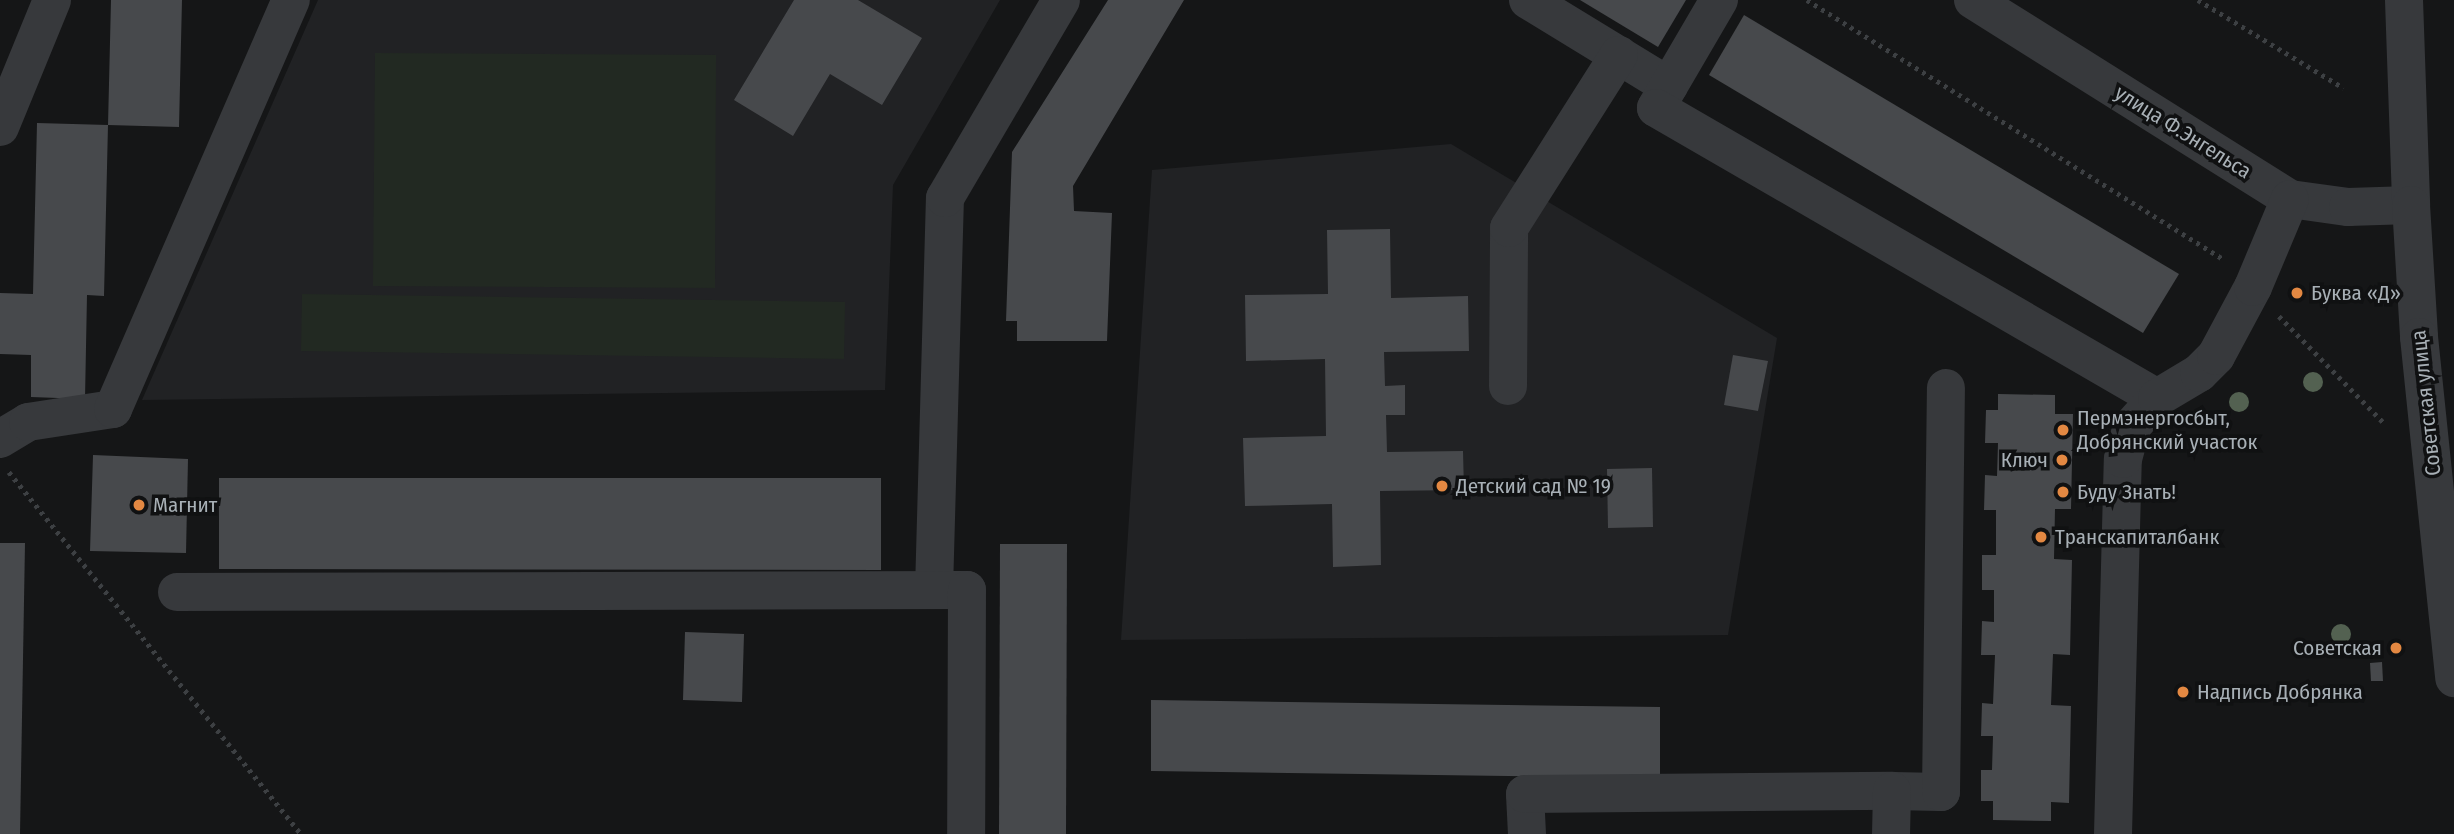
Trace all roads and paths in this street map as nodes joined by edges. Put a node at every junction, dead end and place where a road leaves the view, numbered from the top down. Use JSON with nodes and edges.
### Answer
{"nodes":[{"id":1,"x":52,"y":0,"type":"edge"},
{"id":2,"x":291,"y":0,"type":"edge"},
{"id":3,"x":1061,"y":0,"type":"edge"},
{"id":4,"x":1528,"y":0,"type":"edge"},
{"id":5,"x":1719,"y":0,"type":"edge"},
{"id":6,"x":1807,"y":0,"type":"edge"},
{"id":7,"x":1973,"y":0,"type":"edge"},
{"id":8,"x":2198,"y":0,"type":"edge"},
{"id":9,"x":2404,"y":0,"type":"edge"},
{"id":10,"x":1619,"y":55,"type":"junction"},
{"id":11,"x":1669,"y":86,"type":"junction"},
{"id":12,"x":2344,"y":88,"type":"dead end"},
{"id":13,"x":0,"y":127,"type":"edge"},
{"id":14,"x":2290,"y":199,"type":"junction"},
{"id":15,"x":2411,"y":205,"type":"junction"},
{"id":16,"x":2253,"y":287,"type":"junction"},
{"id":17,"x":1508,"y":386,"type":"dead end"},
{"id":18,"x":1946,"y":388,"type":"dead end"},
{"id":19,"x":2157,"y":398,"type":"junction"},
{"id":20,"x":2384,"y":423,"type":"dead end"},
{"id":21,"x":0,"y":439,"type":"edge"},
{"id":22,"x":0,"y":461,"type":"edge"},
{"id":23,"x":2443,"y":464,"type":"edge"},
{"id":24,"x":934,"y":590,"type":"junction"},
{"id":25,"x":177,"y":592,"type":"dead end"},
{"id":26,"x":2454,"y":678,"type":"edge"},
{"id":27,"x":1892,"y":791,"type":"junction"},
{"id":28,"x":301,"y":834,"type":"edge"},
{"id":29,"x":966,"y":834,"type":"edge"},
{"id":30,"x":1527,"y":834,"type":"edge"},
{"id":31,"x":1891,"y":834,"type":"edge"},
{"id":32,"x":2113,"y":834,"type":"edge"}],
"edges":[{"from":1,"to":13,"type":"street"},
{"from":2,"to":21,"type":"street"},
{"from":3,"to":24,"type":"street"},
{"from":4,"to":10,"type":"street"},
{"from":5,"to":11,"type":"street"},
{"from":6,"to":16,"type":"path"},
{"from":7,"to":14,"type":"street","name":"улица Ф.Энгельса"},
{"from":8,"to":12,"type":"path"},
{"from":9,"to":15,"type":"street","name":"Советская улица"},
{"from":10,"to":11,"type":"street"},
{"from":10,"to":17,"type":"street"},
{"from":11,"to":19,"type":"street"},
{"from":14,"to":15,"type":"street","name":"улица Ф.Энгельса"},
{"from":14,"to":16,"type":"street"},
{"from":15,"to":23,"type":"street","name":"Советская улица"},
{"from":16,"to":19,"type":"street"},
{"from":16,"to":20,"type":"path"},
{"from":18,"to":27,"type":"street"},
{"from":19,"to":32,"type":"street"},
{"from":22,"to":28,"type":"path"},
{"from":23,"to":26,"type":"street","name":"Советская улица"},
{"from":24,"to":25,"type":"street"},
{"from":24,"to":29,"type":"street"},
{"from":27,"to":30,"type":"street"},
{"from":27,"to":31,"type":"street"}]}
